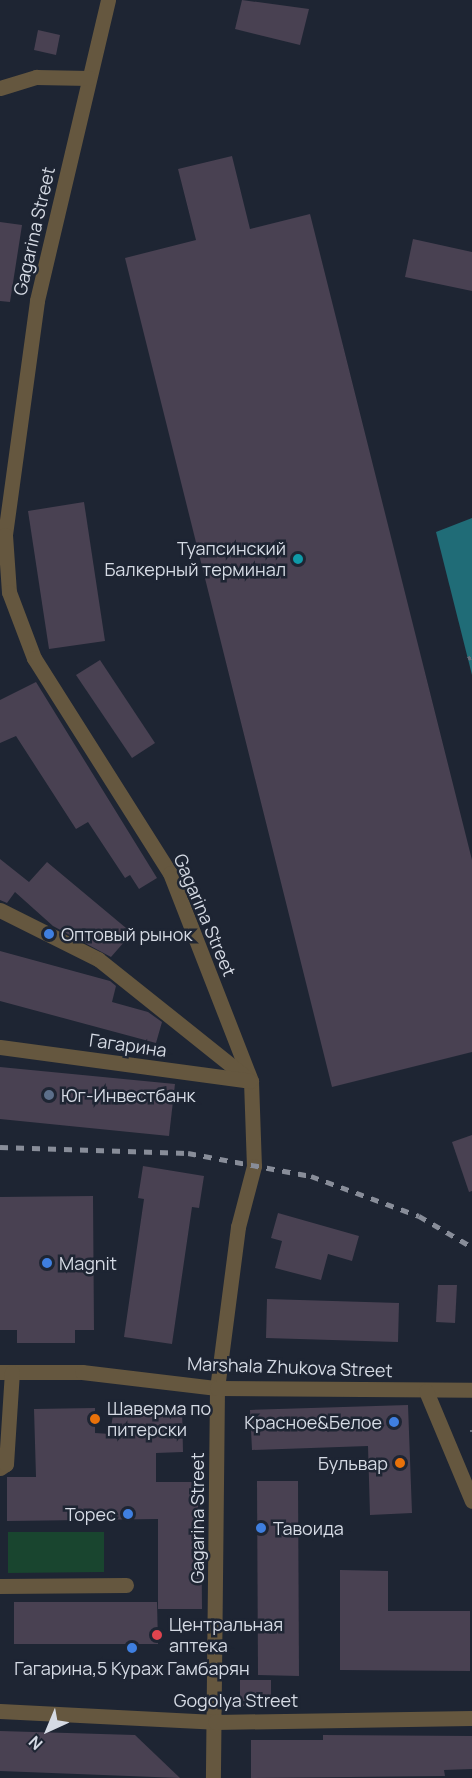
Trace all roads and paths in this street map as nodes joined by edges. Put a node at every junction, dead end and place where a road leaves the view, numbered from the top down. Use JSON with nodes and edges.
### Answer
{"nodes":[{"id":1,"x":108,"y":0,"type":"edge"},
{"id":2,"x":90,"y":78,"type":"junction"},
{"id":3,"x":0,"y":88,"type":"edge"},
{"id":4,"x":0,"y":910,"type":"edge"},
{"id":5,"x":0,"y":1047,"type":"edge"},
{"id":6,"x":251,"y":1081,"type":"junction"},
{"id":7,"x":6,"y":1372,"type":"edge"},
{"id":8,"x":217,"y":1388,"type":"junction"},
{"id":9,"x":426,"y":1390,"type":"junction"},
{"id":10,"x":472,"y":1390,"type":"edge"},
{"id":11,"x":0,"y":1468,"type":"edge"},
{"id":12,"x":472,"y":1501,"type":"edge"},
{"id":13,"x":126,"y":1584,"type":"dead end"},
{"id":14,"x":0,"y":1586,"type":"edge"},
{"id":15,"x":0,"y":1711,"type":"edge"},
{"id":16,"x":472,"y":1718,"type":"edge"},
{"id":17,"x":215,"y":1722,"type":"junction"},
{"id":18,"x":213,"y":1778,"type":"edge"}],
"edges":[{"from":1,"to":2,"type":"street","name":"Gagarina Street"},
{"from":2,"to":3,"type":"street"},
{"from":2,"to":6,"type":"street","name":"Gagarina Street"},
{"from":4,"to":6,"type":"street"},
{"from":5,"to":6,"type":"street","name":"Гагарина"},
{"from":6,"to":8,"type":"street","name":"Gagarina Street"},
{"from":7,"to":8,"type":"street","name":"Marshala Zhukova Street"},
{"from":7,"to":11,"type":"street"},
{"from":8,"to":9,"type":"street","name":"Marshala Zhukova Street"},
{"from":8,"to":17,"type":"street","name":"Gagarina Street"},
{"from":9,"to":10,"type":"street","name":"Marshala Zhukova Street"},
{"from":9,"to":12,"type":"street"},
{"from":13,"to":14,"type":"street"},
{"from":15,"to":17,"type":"street","name":"Gogolya Street"},
{"from":16,"to":17,"type":"street","name":"Gogolya Street"},
{"from":17,"to":18,"type":"street","name":"Gagarina Street"}]}
